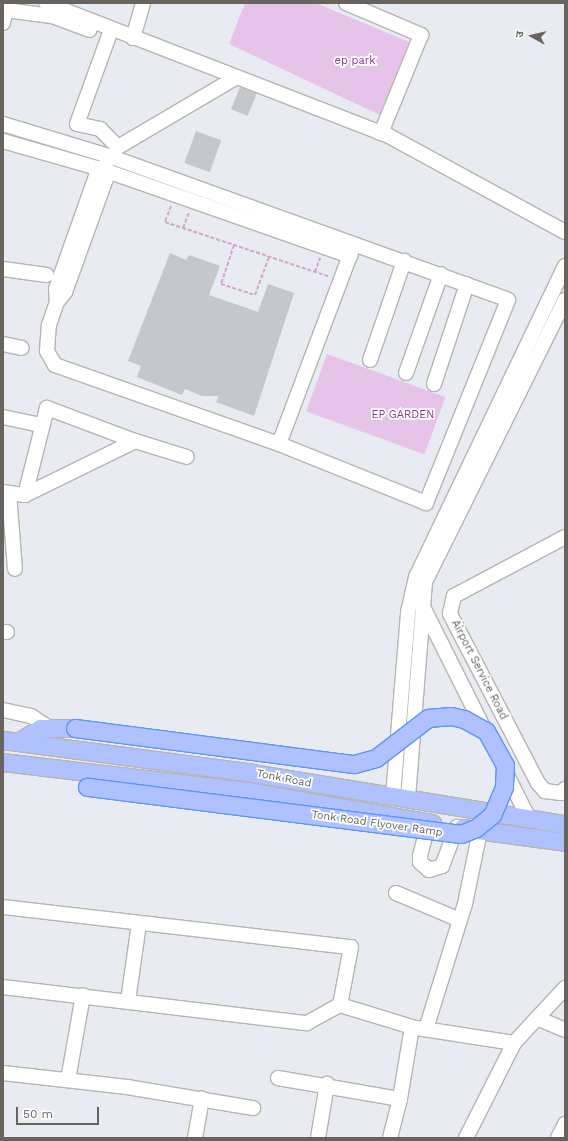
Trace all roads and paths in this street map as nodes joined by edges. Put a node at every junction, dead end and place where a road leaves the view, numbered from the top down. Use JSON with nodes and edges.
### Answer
{"nodes":[{"id":1,"x":46,"y":3,"type":"edge"},
{"id":2,"x":142,"y":3,"type":"edge"},
{"id":3,"x":346,"y":3,"type":"edge"},
{"id":4,"x":5,"y":12,"type":"edge"},
{"id":5,"x":110,"y":34,"type":"junction"},
{"id":6,"x":133,"y":38,"type":"junction"},
{"id":7,"x":237,"y":77,"type":"junction"},
{"id":8,"x":3,"y":124,"type":"edge"},
{"id":9,"x":381,"y":133,"type":"junction"},
{"id":10,"x":3,"y":141,"type":"edge"},
{"id":11,"x":109,"y":156,"type":"junction"},
{"id":12,"x":104,"y":170,"type":"junction"},
{"id":13,"x":175,"y":195,"type":"junction"},
{"id":14,"x":193,"y":201,"type":"junction"},
{"id":15,"x":183,"y":228,"type":"junction"},
{"id":16,"x":565,"y":232,"type":"edge"},
{"id":17,"x":234,"y":245,"type":"junction"},
{"id":18,"x":348,"y":250,"type":"junction"},
{"id":19,"x":269,"y":257,"type":"junction"},
{"id":20,"x":404,"y":261,"type":"junction"},
{"id":21,"x":565,"y":266,"type":"edge"},
{"id":22,"x":3,"y":269,"type":"edge"},
{"id":23,"x":441,"y":274,"type":"junction"},
{"id":24,"x":47,"y":275,"type":"dead end"},
{"id":25,"x":467,"y":284,"type":"junction"},
{"id":26,"x":565,"y":300,"type":"edge"},
{"id":27,"x":3,"y":344,"type":"edge"},
{"id":28,"x":22,"y":348,"type":"dead end"},
{"id":29,"x":370,"y":360,"type":"dead end"},
{"id":30,"x":406,"y":373,"type":"dead end"},
{"id":31,"x":434,"y":384,"type":"dead end"},
{"id":32,"x":3,"y":418,"type":"edge"},
{"id":33,"x":42,"y":425,"type":"junction"},
{"id":34,"x":135,"y":441,"type":"junction"},
{"id":35,"x":279,"y":444,"type":"junction"},
{"id":36,"x":187,"y":457,"type":"dead end"},
{"id":37,"x":6,"y":493,"type":"edge"},
{"id":38,"x":25,"y":496,"type":"junction"},
{"id":39,"x":565,"y":537,"type":"edge"},
{"id":40,"x":15,"y":569,"type":"dead end"},
{"id":41,"x":421,"y":603,"type":"junction"},
{"id":42,"x":3,"y":710,"type":"edge"},
{"id":43,"x":48,"y":727,"type":"junction"},
{"id":44,"x":10,"y":741,"type":"edge"},
{"id":45,"x":3,"y":762,"type":"edge"},
{"id":46,"x":62,"y":770,"type":"junction"},
{"id":47,"x":565,"y":789,"type":"edge"},
{"id":48,"x":400,"y":797,"type":"junction"},
{"id":49,"x":529,"y":819,"type":"junction"},
{"id":50,"x":429,"y":822,"type":"junction"},
{"id":51,"x":565,"y":824,"type":"edge"},
{"id":52,"x":457,"y":827,"type":"junction"},
{"id":53,"x":480,"y":831,"type":"junction"},
{"id":54,"x":565,"y":842,"type":"edge"},
{"id":55,"x":396,"y":893,"type":"dead end"},
{"id":56,"x":3,"y":907,"type":"edge"},
{"id":57,"x":460,"y":920,"type":"junction"},
{"id":58,"x":139,"y":924,"type":"junction"},
{"id":59,"x":3,"y":987,"type":"edge"},
{"id":60,"x":565,"y":988,"type":"edge"},
{"id":61,"x":83,"y":995,"type":"junction"},
{"id":62,"x":128,"y":1001,"type":"junction"},
{"id":63,"x":340,"y":1005,"type":"junction"},
{"id":64,"x":537,"y":1018,"type":"junction"},
{"id":65,"x":419,"y":1028,"type":"junction"},
{"id":66,"x":565,"y":1030,"type":"edge"},
{"id":67,"x":514,"y":1043,"type":"junction"},
{"id":68,"x":3,"y":1073,"type":"edge"},
{"id":69,"x":278,"y":1078,"type":"dead end"},
{"id":70,"x":68,"y":1080,"type":"junction"},
{"id":71,"x":327,"y":1084,"type":"junction"},
{"id":72,"x":202,"y":1099,"type":"junction"},
{"id":73,"x":400,"y":1099,"type":"junction"},
{"id":74,"x":253,"y":1108,"type":"dead end"},
{"id":75,"x":195,"y":1138,"type":"edge"},
{"id":76,"x":318,"y":1138,"type":"edge"},
{"id":77,"x":390,"y":1138,"type":"edge"},
{"id":78,"x":466,"y":1138,"type":"edge"}],
"edges":[{"from":1,"to":5,"type":"street"},
{"from":2,"to":6,"type":"street"},
{"from":3,"to":9,"type":"street"},
{"from":4,"to":5,"type":"street"},
{"from":5,"to":6,"type":"street"},
{"from":5,"to":7,"type":"street"},
{"from":6,"to":7,"type":"street"},
{"from":7,"to":9,"type":"street"},
{"from":8,"to":11,"type":"street"},
{"from":9,"to":16,"type":"street"},
{"from":10,"to":12,"type":"street"},
{"from":11,"to":12,"type":"street"},
{"from":11,"to":18,"type":"street"},
{"from":12,"to":13,"type":"street"},
{"from":12,"to":35,"type":"street"},
{"from":13,"to":14,"type":"street"},
{"from":13,"to":15,"type":"path"},
{"from":14,"to":15,"type":"path"},
{"from":14,"to":18,"type":"street"},
{"from":15,"to":17,"type":"path"},
{"from":17,"to":19,"type":"path"},
{"from":17,"to":19,"type":"path"},
{"from":18,"to":19,"type":"path"},
{"from":18,"to":20,"type":"street"},
{"from":18,"to":35,"type":"street"},
{"from":20,"to":23,"type":"street"},
{"from":20,"to":29,"type":"street"},
{"from":21,"to":48,"type":"street"},
{"from":22,"to":24,"type":"street"},
{"from":23,"to":25,"type":"street"},
{"from":23,"to":30,"type":"street"},
{"from":25,"to":31,"type":"street"},
{"from":25,"to":35,"type":"street"},
{"from":26,"to":41,"type":"street"},
{"from":27,"to":28,"type":"street"},
{"from":32,"to":33,"type":"street"},
{"from":33,"to":34,"type":"street"},
{"from":33,"to":38,"type":"street"},
{"from":34,"to":36,"type":"street"},
{"from":34,"to":38,"type":"street"},
{"from":37,"to":38,"type":"street"},
{"from":37,"to":40,"type":"street"},
{"from":39,"to":47,"type":"street","name":"Airport Service Road"},
{"from":41,"to":48,"type":"street"},
{"from":41,"to":49,"type":"street"},
{"from":42,"to":43,"type":"street"},
{"from":43,"to":44,"type":"main road","name":"Tonk Road Flyover Ramp"},
{"from":43,"to":46,"type":"main road","name":"Tonk Road Flyover Ramp","bridge":true},
{"from":44,"to":48,"type":"main road","name":"Tonk Road"},
{"from":45,"to":46,"type":"main road","name":"Tonk Road"},
{"from":46,"to":50,"type":"main road","name":"Tonk Road"},
{"from":48,"to":49,"type":"main road","name":"Tonk Road"},
{"from":49,"to":51,"type":"main road","name":"Tonk Road"},
{"from":50,"to":52,"type":"main road","name":"Tonk Road"},
{"from":50,"to":52,"type":"street"},
{"from":52,"to":53,"type":"main road","name":"Tonk Road"},
{"from":53,"to":54,"type":"main road","name":"Tonk Road"},
{"from":53,"to":57,"type":"street"},
{"from":55,"to":57,"type":"street"},
{"from":56,"to":58,"type":"street"},
{"from":57,"to":65,"type":"street"},
{"from":58,"to":62,"type":"street"},
{"from":58,"to":63,"type":"street"},
{"from":59,"to":61,"type":"street"},
{"from":60,"to":64,"type":"street"},
{"from":61,"to":62,"type":"street"},
{"from":61,"to":70,"type":"street"},
{"from":62,"to":63,"type":"street"},
{"from":63,"to":65,"type":"street"},
{"from":64,"to":66,"type":"street"},
{"from":64,"to":67,"type":"street"},
{"from":65,"to":67,"type":"street"},
{"from":65,"to":73,"type":"street"},
{"from":67,"to":78,"type":"street"},
{"from":68,"to":70,"type":"street"},
{"from":69,"to":71,"type":"street"},
{"from":70,"to":72,"type":"street"},
{"from":71,"to":73,"type":"street"},
{"from":71,"to":76,"type":"street"},
{"from":72,"to":74,"type":"street"},
{"from":72,"to":75,"type":"street"},
{"from":73,"to":77,"type":"street"}]}
